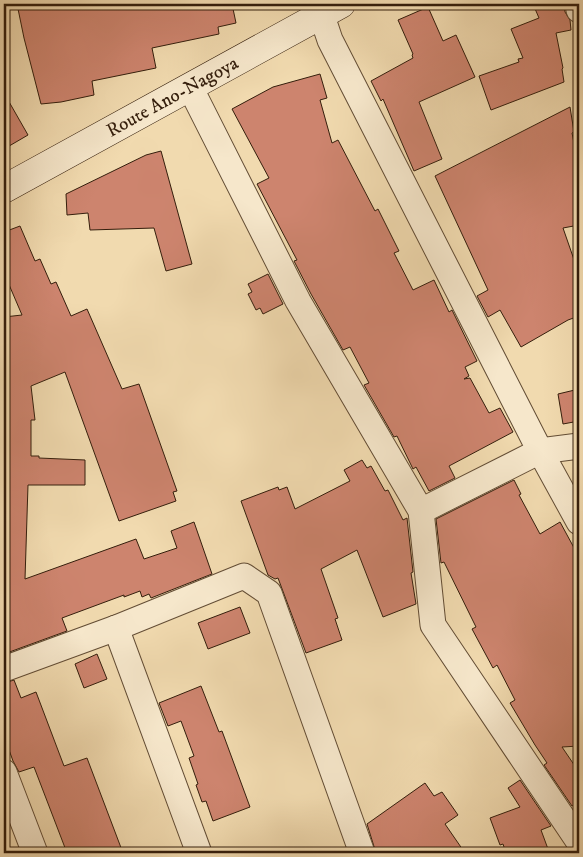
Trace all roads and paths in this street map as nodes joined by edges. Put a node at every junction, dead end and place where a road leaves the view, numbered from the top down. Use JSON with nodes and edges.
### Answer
{"nodes":[{"id":1,"x":578,"y":4,"type":"edge"},
{"id":2,"x":327,"y":7,"type":"edge"},
{"id":3,"x":579,"y":10,"type":"edge"},
{"id":4,"x":190,"y":87,"type":"junction"},
{"id":5,"x":4,"y":189,"type":"edge"},
{"id":6,"x":579,"y":446,"type":"edge"},
{"id":7,"x":540,"y":451,"type":"junction"},
{"id":8,"x":421,"y":511,"type":"junction"},
{"id":9,"x":579,"y":522,"type":"edge"},
{"id":10,"x":116,"y":628,"type":"junction"},
{"id":11,"x":4,"y":669,"type":"edge"},
{"id":12,"x":4,"y":772,"type":"edge"},
{"id":13,"x":579,"y":842,"type":"edge"},
{"id":14,"x":35,"y":853,"type":"edge"},
{"id":15,"x":199,"y":853,"type":"edge"},
{"id":16,"x":362,"y":853,"type":"edge"}],
"edges":[{"from":1,"to":3,"type":"street"},
{"from":2,"to":4,"type":"main road","name":"Route Ano-Nagoya"},
{"from":2,"to":7,"type":"street"},
{"from":4,"to":5,"type":"main road","name":"Route Ano-Nagoya"},
{"from":4,"to":8,"type":"street"},
{"from":6,"to":7,"type":"street"},
{"from":7,"to":8,"type":"street"},
{"from":7,"to":9,"type":"street"},
{"from":8,"to":13,"type":"street"},
{"from":10,"to":11,"type":"street"},
{"from":10,"to":15,"type":"street"},
{"from":10,"to":16,"type":"street"},
{"from":12,"to":14,"type":"street"}]}
